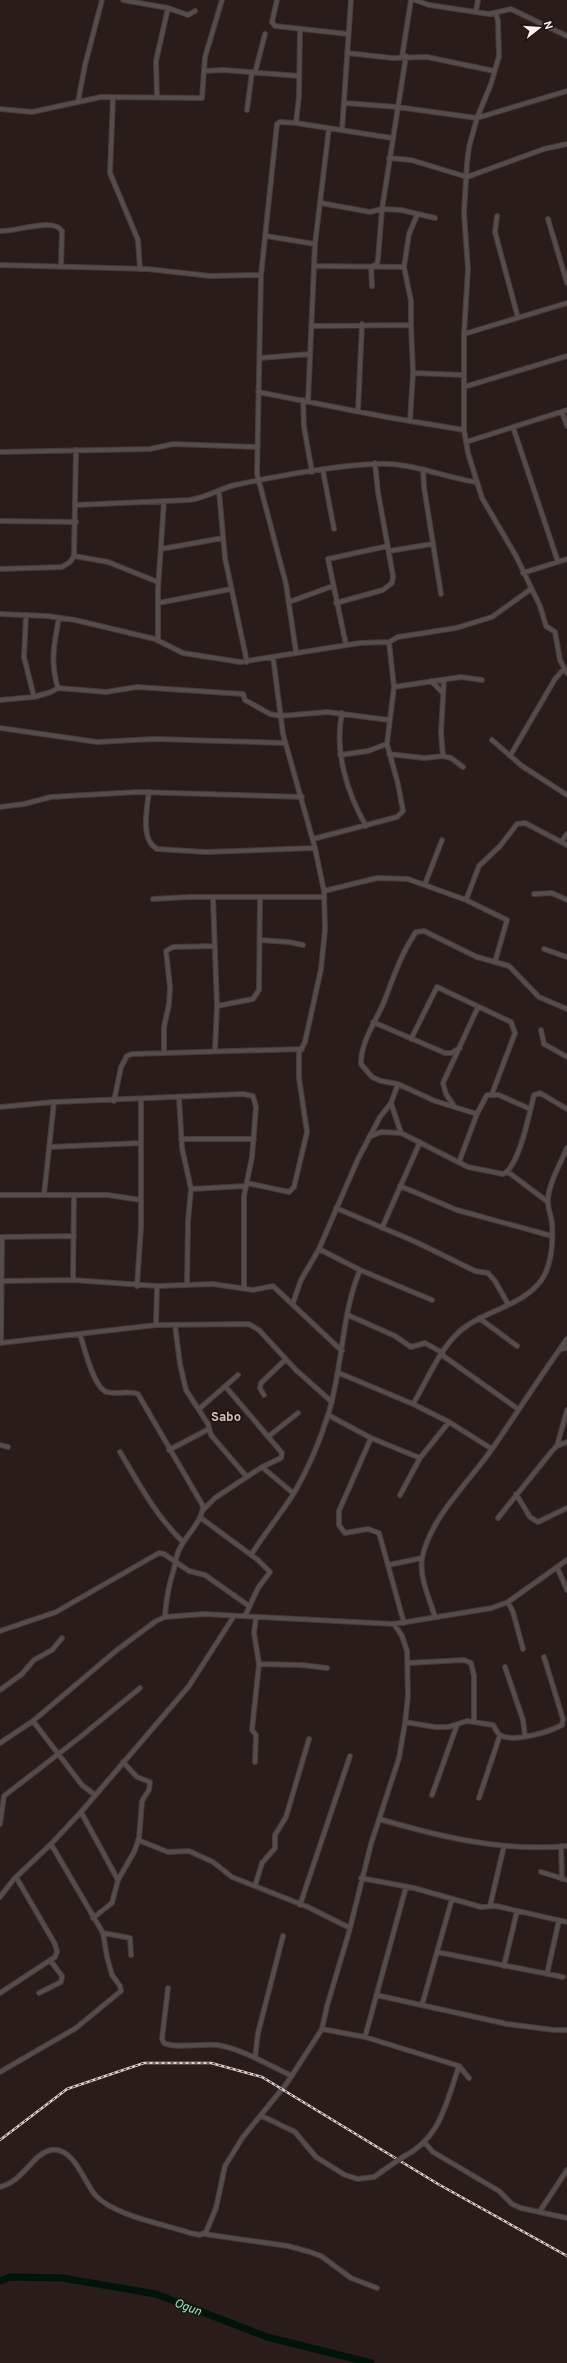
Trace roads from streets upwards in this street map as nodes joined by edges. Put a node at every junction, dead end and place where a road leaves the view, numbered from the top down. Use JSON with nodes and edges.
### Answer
{"nodes":[{"id":1,"x":102,"y":0,"type":"edge"},
{"id":2,"x":123,"y":0,"type":"edge"},
{"id":3,"x":222,"y":0,"type":"edge"},
{"id":4,"x":277,"y":0,"type":"edge"},
{"id":5,"x":351,"y":0,"type":"edge"},
{"id":6,"x":411,"y":0,"type":"edge"},
{"id":7,"x":415,"y":0,"type":"edge"},
{"id":8,"x":478,"y":0,"type":"edge"},
{"id":9,"x":149,"y":2,"type":"edge"},
{"id":10,"x":168,"y":8,"type":"junction"},
{"id":11,"x":195,"y":11,"type":"dead end"},
{"id":12,"x":476,"y":11,"type":"junction"},
{"id":13,"x":496,"y":13,"type":"junction"},
{"id":14,"x":300,"y":30,"type":"junction"},
{"id":15,"x":265,"y":34,"type":"dead end"},
{"id":16,"x":348,"y":34,"type":"junction"},
{"id":17,"x":567,"y":36,"type":"edge"},
{"id":18,"x":347,"y":53,"type":"junction"},
{"id":19,"x":404,"y":57,"type":"junction"},
{"id":20,"x":204,"y":71,"type":"junction"},
{"id":21,"x":494,"y":71,"type":"junction"},
{"id":22,"x":253,"y":73,"type":"junction"},
{"id":23,"x":299,"y":76,"type":"junction"},
{"id":24,"x":567,"y":91,"type":"edge"},
{"id":25,"x":113,"y":98,"type":"junction"},
{"id":26,"x":158,"y":98,"type":"junction"},
{"id":27,"x":78,"y":102,"type":"junction"},
{"id":28,"x":345,"y":103,"type":"junction"},
{"id":29,"x":397,"y":107,"type":"junction"},
{"id":30,"x":0,"y":109,"type":"edge"},
{"id":31,"x":247,"y":110,"type":"dead end"},
{"id":32,"x":477,"y":118,"type":"junction"},
{"id":33,"x":296,"y":123,"type":"junction"},
{"id":34,"x":329,"y":128,"type":"junction"},
{"id":35,"x":342,"y":130,"type":"junction"},
{"id":36,"x":392,"y":138,"type":"junction"},
{"id":37,"x":567,"y":144,"type":"edge"},
{"id":38,"x":389,"y":158,"type":"junction"},
{"id":39,"x":467,"y":177,"type":"junction"},
{"id":40,"x":321,"y":203,"type":"junction"},
{"id":41,"x":382,"y":209,"type":"junction"},
{"id":42,"x":417,"y":215,"type":"junction"},
{"id":43,"x":496,"y":216,"type":"dead end"},
{"id":44,"x":435,"y":218,"type":"dead end"},
{"id":45,"x":548,"y":219,"type":"dead end"},
{"id":46,"x":0,"y":232,"type":"edge"},
{"id":47,"x":266,"y":236,"type":"junction"},
{"id":48,"x":315,"y":244,"type":"junction"},
{"id":49,"x":0,"y":265,"type":"edge"},
{"id":50,"x":61,"y":266,"type":"junction"},
{"id":51,"x":316,"y":266,"type":"junction"},
{"id":52,"x":372,"y":267,"type":"junction"},
{"id":53,"x":404,"y":267,"type":"junction"},
{"id":54,"x":140,"y":269,"type":"junction"},
{"id":55,"x":261,"y":276,"type":"junction"},
{"id":56,"x":567,"y":283,"type":"edge"},
{"id":57,"x":372,"y":286,"type":"dead end"},
{"id":58,"x":567,"y":303,"type":"edge"},
{"id":59,"x":518,"y":318,"type":"junction"},
{"id":60,"x":362,"y":324,"type":"junction"},
{"id":61,"x":411,"y":325,"type":"junction"},
{"id":62,"x":312,"y":326,"type":"junction"},
{"id":63,"x":464,"y":334,"type":"junction"},
{"id":64,"x":310,"y":354,"type":"junction"},
{"id":65,"x":567,"y":356,"type":"edge"},
{"id":66,"x":260,"y":358,"type":"junction"},
{"id":67,"x":413,"y":372,"type":"junction"},
{"id":68,"x":464,"y":375,"type":"junction"},
{"id":69,"x":464,"y":387,"type":"junction"},
{"id":70,"x":258,"y":392,"type":"junction"},
{"id":71,"x":303,"y":400,"type":"junction"},
{"id":72,"x":308,"y":402,"type":"junction"},
{"id":73,"x":567,"y":410,"type":"edge"},
{"id":74,"x":358,"y":411,"type":"junction"},
{"id":75,"x":562,"y":412,"type":"junction"},
{"id":76,"x":410,"y":421,"type":"junction"},
{"id":77,"x":567,"y":426,"type":"edge"},
{"id":78,"x":513,"y":427,"type":"junction"},
{"id":79,"x":464,"y":430,"type":"junction"},
{"id":80,"x":466,"y":442,"type":"junction"},
{"id":81,"x":258,"y":447,"type":"junction"},
{"id":82,"x":76,"y":450,"type":"junction"},
{"id":83,"x":0,"y":452,"type":"edge"},
{"id":84,"x":375,"y":463,"type":"junction"},
{"id":85,"x":423,"y":469,"type":"junction"},
{"id":86,"x":323,"y":471,"type":"junction"},
{"id":87,"x":312,"y":472,"type":"junction"},
{"id":88,"x":259,"y":481,"type":"junction"},
{"id":89,"x":476,"y":482,"type":"junction"},
{"id":90,"x":219,"y":491,"type":"junction"},
{"id":91,"x":164,"y":501,"type":"junction"},
{"id":92,"x":76,"y":505,"type":"junction"},
{"id":93,"x":0,"y":521,"type":"edge"},
{"id":94,"x":76,"y":522,"type":"junction"},
{"id":95,"x":334,"y":529,"type":"dead end"},
{"id":96,"x":223,"y":538,"type":"junction"},
{"id":97,"x":432,"y":544,"type":"junction"},
{"id":98,"x":161,"y":549,"type":"junction"},
{"id":99,"x":389,"y":549,"type":"junction"},
{"id":100,"x":74,"y":556,"type":"junction"},
{"id":101,"x":567,"y":559,"type":"edge"},
{"id":102,"x":558,"y":562,"type":"junction"},
{"id":103,"x":0,"y":569,"type":"edge"},
{"id":104,"x":523,"y":573,"type":"junction"},
{"id":105,"x":158,"y":582,"type":"junction"},
{"id":106,"x":333,"y":586,"type":"junction"},
{"id":107,"x":231,"y":589,"type":"junction"},
{"id":108,"x":531,"y":589,"type":"junction"},
{"id":109,"x":441,"y":594,"type":"dead end"},
{"id":110,"x":289,"y":602,"type":"junction"},
{"id":111,"x":158,"y":603,"type":"junction"},
{"id":112,"x":336,"y":603,"type":"junction"},
{"id":113,"x":0,"y":614,"type":"edge"},
{"id":114,"x":26,"y":615,"type":"junction"},
{"id":115,"x":59,"y":618,"type":"junction"},
{"id":116,"x":158,"y":641,"type":"junction"},
{"id":117,"x":389,"y":642,"type":"junction"},
{"id":118,"x":346,"y":645,"type":"junction"},
{"id":119,"x":296,"y":652,"type":"junction"},
{"id":120,"x":273,"y":657,"type":"junction"},
{"id":121,"x":247,"y":662,"type":"junction"},
{"id":122,"x":564,"y":669,"type":"junction"},
{"id":123,"x":567,"y":673,"type":"edge"},
{"id":124,"x":444,"y":680,"type":"junction"},
{"id":125,"x":482,"y":680,"type":"dead end"},
{"id":126,"x":431,"y":681,"type":"junction"},
{"id":127,"x":394,"y":687,"type":"junction"},
{"id":128,"x":58,"y":688,"type":"junction"},
{"id":129,"x":442,"y":693,"type":"junction"},
{"id":130,"x":34,"y":696,"type":"junction"},
{"id":131,"x":0,"y":700,"type":"edge"},
{"id":132,"x":342,"y":713,"type":"junction"},
{"id":133,"x":280,"y":716,"type":"junction"},
{"id":134,"x":389,"y":720,"type":"junction"},
{"id":135,"x":0,"y":728,"type":"edge"},
{"id":136,"x":492,"y":740,"type":"dead end"},
{"id":137,"x":285,"y":743,"type":"junction"},
{"id":138,"x":387,"y":744,"type":"junction"},
{"id":139,"x":389,"y":754,"type":"junction"},
{"id":140,"x":340,"y":755,"type":"junction"},
{"id":141,"x":443,"y":756,"type":"junction"},
{"id":142,"x":510,"y":756,"type":"junction"},
{"id":143,"x":463,"y":767,"type":"dead end"},
{"id":144,"x":149,"y":792,"type":"junction"},
{"id":145,"x":567,"y":795,"type":"edge"},
{"id":146,"x":302,"y":797,"type":"junction"},
{"id":147,"x":0,"y":807,"type":"edge"},
{"id":148,"x":366,"y":826,"type":"junction"},
{"id":149,"x":567,"y":834,"type":"edge"},
{"id":150,"x":313,"y":839,"type":"junction"},
{"id":151,"x":442,"y":840,"type":"dead end"},
{"id":152,"x":561,"y":842,"type":"junction"},
{"id":153,"x":567,"y":845,"type":"edge"},
{"id":154,"x":316,"y":848,"type":"junction"},
{"id":155,"x":425,"y":884,"type":"junction"},
{"id":156,"x":324,"y":891,"type":"junction"},
{"id":157,"x":534,"y":894,"type":"dead end"},
{"id":158,"x":324,"y":897,"type":"junction"},
{"id":159,"x":213,"y":898,"type":"junction"},
{"id":160,"x":260,"y":898,"type":"junction"},
{"id":161,"x":153,"y":899,"type":"dead end"},
{"id":162,"x":466,"y":900,"type":"junction"},
{"id":163,"x":567,"y":900,"type":"edge"},
{"id":164,"x":260,"y":940,"type":"junction"},
{"id":165,"x":303,"y":945,"type":"dead end"},
{"id":166,"x":214,"y":946,"type":"junction"},
{"id":167,"x":544,"y":949,"type":"dead end"},
{"id":168,"x":567,"y":957,"type":"edge"},
{"id":169,"x":495,"y":962,"type":"junction"},
{"id":170,"x":217,"y":1006,"type":"junction"},
{"id":171,"x":478,"y":1007,"type":"junction"},
{"id":172,"x":567,"y":1009,"type":"edge"},
{"id":173,"x":373,"y":1022,"type":"junction"},
{"id":174,"x":541,"y":1030,"type":"dead end"},
{"id":175,"x":411,"y":1039,"type":"junction"},
{"id":176,"x":461,"y":1048,"type":"junction"},
{"id":177,"x":302,"y":1049,"type":"junction"},
{"id":178,"x":215,"y":1050,"type":"junction"},
{"id":179,"x":164,"y":1052,"type":"junction"},
{"id":180,"x":567,"y":1057,"type":"edge"},
{"id":181,"x":398,"y":1084,"type":"junction"},
{"id":182,"x":492,"y":1094,"type":"junction"},
{"id":183,"x":178,"y":1098,"type":"junction"},
{"id":184,"x":141,"y":1099,"type":"junction"},
{"id":185,"x":114,"y":1101,"type":"junction"},
{"id":186,"x":54,"y":1102,"type":"junction"},
{"id":187,"x":391,"y":1103,"type":"junction"},
{"id":188,"x":454,"y":1106,"type":"junction"},
{"id":189,"x":0,"y":1108,"type":"edge"},
{"id":190,"x":530,"y":1109,"type":"junction"},
{"id":191,"x":567,"y":1109,"type":"edge"},
{"id":192,"x":477,"y":1114,"type":"junction"},
{"id":193,"x":401,"y":1132,"type":"junction"},
{"id":194,"x":369,"y":1137,"type":"junction"},
{"id":195,"x":181,"y":1139,"type":"junction"},
{"id":196,"x":254,"y":1139,"type":"junction"},
{"id":197,"x":420,"y":1142,"type":"junction"},
{"id":198,"x":141,"y":1143,"type":"junction"},
{"id":199,"x":49,"y":1147,"type":"junction"},
{"id":200,"x":567,"y":1148,"type":"edge"},
{"id":201,"x":459,"y":1162,"type":"junction"},
{"id":202,"x":508,"y":1172,"type":"junction"},
{"id":203,"x":246,"y":1184,"type":"junction"},
{"id":204,"x":400,"y":1186,"type":"junction"},
{"id":205,"x":190,"y":1189,"type":"junction"},
{"id":206,"x":0,"y":1195,"type":"edge"},
{"id":207,"x":44,"y":1195,"type":"junction"},
{"id":208,"x":74,"y":1195,"type":"junction"},
{"id":209,"x":141,"y":1200,"type":"junction"},
{"id":210,"x":548,"y":1202,"type":"junction"},
{"id":211,"x":336,"y":1208,"type":"junction"},
{"id":212,"x":382,"y":1228,"type":"junction"},
{"id":213,"x":74,"y":1236,"type":"junction"},
{"id":214,"x":552,"y":1236,"type":"junction"},
{"id":215,"x":1,"y":1237,"type":"edge"},
{"id":216,"x":318,"y":1249,"type":"junction"},
{"id":217,"x":360,"y":1270,"type":"junction"},
{"id":218,"x":73,"y":1280,"type":"junction"},
{"id":219,"x":2,"y":1281,"type":"junction"},
{"id":220,"x":188,"y":1285,"type":"junction"},
{"id":221,"x":137,"y":1286,"type":"junction"},
{"id":222,"x":157,"y":1286,"type":"junction"},
{"id":223,"x":244,"y":1288,"type":"junction"},
{"id":224,"x":432,"y":1300,"type":"dead end"},
{"id":225,"x":293,"y":1303,"type":"junction"},
{"id":226,"x":508,"y":1304,"type":"junction"},
{"id":227,"x":348,"y":1315,"type":"junction"},
{"id":228,"x":479,"y":1318,"type":"junction"},
{"id":229,"x":156,"y":1325,"type":"junction"},
{"id":230,"x":176,"y":1325,"type":"junction"},
{"id":231,"x":80,"y":1334,"type":"junction"},
{"id":232,"x":567,"y":1338,"type":"edge"},
{"id":233,"x":0,"y":1343,"type":"edge"},
{"id":234,"x":517,"y":1346,"type":"dead end"},
{"id":235,"x":567,"y":1348,"type":"edge"},
{"id":236,"x":560,"y":1349,"type":"junction"},
{"id":237,"x":342,"y":1351,"type":"junction"},
{"id":238,"x":442,"y":1354,"type":"junction"},
{"id":239,"x":286,"y":1359,"type":"junction"},
{"id":240,"x":339,"y":1373,"type":"junction"},
{"id":241,"x":238,"y":1375,"type":"dead end"},
{"id":242,"x":225,"y":1386,"type":"junction"},
{"id":243,"x":264,"y":1395,"type":"dead end"},
{"id":244,"x":332,"y":1402,"type":"junction"},
{"id":245,"x":414,"y":1404,"type":"junction"},
{"id":246,"x":199,"y":1409,"type":"junction"},
{"id":247,"x":518,"y":1409,"type":"junction"},
{"id":248,"x":567,"y":1410,"type":"edge"},
{"id":249,"x":298,"y":1413,"type":"dead end"},
{"id":250,"x":328,"y":1415,"type":"junction"},
{"id":251,"x":449,"y":1422,"type":"junction"},
{"id":252,"x":209,"y":1429,"type":"junction"},
{"id":253,"x":268,"y":1436,"type":"junction"},
{"id":254,"x":372,"y":1438,"type":"junction"},
{"id":255,"x":567,"y":1442,"type":"edge"},
{"id":256,"x":0,"y":1445,"type":"edge"},
{"id":257,"x":557,"y":1446,"type":"junction"},
{"id":258,"x":8,"y":1447,"type":"dead end"},
{"id":259,"x":492,"y":1449,"type":"junction"},
{"id":260,"x":169,"y":1450,"type":"junction"},
{"id":261,"x":120,"y":1452,"type":"dead end"},
{"id":262,"x":420,"y":1458,"type":"junction"},
{"id":263,"x":262,"y":1467,"type":"junction"},
{"id":264,"x":246,"y":1476,"type":"junction"},
{"id":265,"x":293,"y":1493,"type":"junction"},
{"id":266,"x":516,"y":1494,"type":"junction"},
{"id":267,"x":400,"y":1495,"type":"dead end"},
{"id":268,"x":567,"y":1508,"type":"edge"},
{"id":269,"x":203,"y":1510,"type":"junction"},
{"id":270,"x":201,"y":1518,"type":"junction"},
{"id":271,"x":498,"y":1518,"type":"dead end"},
{"id":272,"x":183,"y":1542,"type":"junction"},
{"id":273,"x":251,"y":1555,"type":"junction"},
{"id":274,"x":422,"y":1558,"type":"junction"},
{"id":275,"x":174,"y":1560,"type":"junction"},
{"id":276,"x":567,"y":1560,"type":"edge"},
{"id":277,"x":388,"y":1564,"type":"junction"},
{"id":278,"x":557,"y":1567,"type":"junction"},
{"id":279,"x":567,"y":1590,"type":"edge"},
{"id":280,"x":508,"y":1602,"type":"junction"},
{"id":281,"x":249,"y":1606,"type":"junction"},
{"id":282,"x":234,"y":1616,"type":"junction"},
{"id":283,"x":245,"y":1616,"type":"junction"},
{"id":284,"x":256,"y":1616,"type":"junction"},
{"id":285,"x":165,"y":1617,"type":"junction"},
{"id":286,"x":435,"y":1617,"type":"junction"},
{"id":287,"x":404,"y":1623,"type":"junction"},
{"id":288,"x":394,"y":1624,"type":"junction"},
{"id":289,"x":0,"y":1631,"type":"edge"},
{"id":290,"x":62,"y":1638,"type":"dead end"},
{"id":291,"x":522,"y":1649,"type":"dead end"},
{"id":292,"x":544,"y":1657,"type":"dead end"},
{"id":293,"x":408,"y":1663,"type":"junction"},
{"id":294,"x":259,"y":1664,"type":"junction"},
{"id":295,"x":505,"y":1666,"type":"dead end"},
{"id":296,"x":327,"y":1668,"type":"dead end"},
{"id":297,"x":140,"y":1688,"type":"dead end"},
{"id":298,"x":0,"y":1690,"type":"edge"},
{"id":299,"x":33,"y":1721,"type":"junction"},
{"id":300,"x":405,"y":1722,"type":"junction"},
{"id":301,"x":474,"y":1722,"type":"junction"},
{"id":302,"x":457,"y":1724,"type":"junction"},
{"id":303,"x":500,"y":1735,"type":"junction"},
{"id":304,"x":525,"y":1736,"type":"junction"},
{"id":305,"x":309,"y":1739,"type":"dead end"},
{"id":306,"x":0,"y":1742,"type":"edge"},
{"id":307,"x":59,"y":1754,"type":"junction"},
{"id":308,"x":350,"y":1756,"type":"dead end"},
{"id":309,"x":123,"y":1762,"type":"junction"},
{"id":310,"x":255,"y":1762,"type":"dead end"},
{"id":311,"x":95,"y":1795,"type":"junction"},
{"id":312,"x":432,"y":1795,"type":"dead end"},
{"id":313,"x":479,"y":1798,"type":"dead end"},
{"id":314,"x":81,"y":1812,"type":"junction"},
{"id":315,"x":379,"y":1819,"type":"junction"},
{"id":316,"x":0,"y":1824,"type":"edge"},
{"id":317,"x":138,"y":1840,"type":"junction"},
{"id":318,"x":51,"y":1844,"type":"junction"},
{"id":319,"x":504,"y":1846,"type":"junction"},
{"id":320,"x":561,"y":1846,"type":"junction"},
{"id":321,"x":567,"y":1846,"type":"edge"},
{"id":322,"x":540,"y":1872,"type":"dead end"},
{"id":323,"x":16,"y":1877,"type":"junction"},
{"id":324,"x":361,"y":1878,"type":"junction"},
{"id":325,"x":118,"y":1880,"type":"junction"},
{"id":326,"x":565,"y":1880,"type":"edge"},
{"id":327,"x":255,"y":1886,"type":"junction"},
{"id":328,"x":406,"y":1887,"type":"junction"},
{"id":329,"x":0,"y":1896,"type":"edge"},
{"id":330,"x":452,"y":1899,"type":"junction"},
{"id":331,"x":300,"y":1906,"type":"junction"},
{"id":332,"x":490,"y":1906,"type":"junction"},
{"id":333,"x":516,"y":1911,"type":"junction"},
{"id":334,"x":93,"y":1918,"type":"junction"},
{"id":335,"x":559,"y":1920,"type":"junction"},
{"id":336,"x":567,"y":1922,"type":"edge"},
{"id":337,"x":350,"y":1928,"type":"junction"},
{"id":338,"x":103,"y":1933,"type":"junction"},
{"id":339,"x":283,"y":1936,"type":"dead end"},
{"id":340,"x":437,"y":1952,"type":"junction"},
{"id":341,"x":131,"y":1955,"type":"dead end"},
{"id":342,"x":50,"y":1960,"type":"junction"},
{"id":343,"x":504,"y":1966,"type":"junction"},
{"id":344,"x":547,"y":1974,"type":"junction"},
{"id":345,"x":563,"y":1977,"type":"dead end"},
{"id":346,"x":168,"y":1988,"type":"dead end"},
{"id":347,"x":0,"y":1993,"type":"edge"},
{"id":348,"x":39,"y":1993,"type":"dead end"},
{"id":349,"x":376,"y":1995,"type":"junction"},
{"id":350,"x":422,"y":2005,"type":"junction"},
{"id":351,"x":322,"y":2029,"type":"junction"},
{"id":352,"x":567,"y":2030,"type":"edge"},
{"id":353,"x":365,"y":2037,"type":"junction"},
{"id":354,"x":255,"y":2058,"type":"junction"},
{"id":355,"x":459,"y":2066,"type":"junction"},
{"id":356,"x":0,"y":2072,"type":"edge"},
{"id":357,"x":292,"y":2076,"type":"junction"},
{"id":358,"x":469,"y":2078,"type":"dead end"},
{"id":359,"x":262,"y":2116,"type":"junction"},
{"id":360,"x":425,"y":2143,"type":"junction"},
{"id":361,"x":567,"y":2170,"type":"edge"},
{"id":362,"x":0,"y":2187,"type":"edge"},
{"id":363,"x":540,"y":2211,"type":"junction"},
{"id":364,"x":567,"y":2218,"type":"edge"},
{"id":365,"x":204,"y":2234,"type":"junction"},
{"id":366,"x":377,"y":2288,"type":"dead end"}],
"edges":[{"from":1,"to":27,"type":"street"},
{"from":2,"to":9,"type":"street"},
{"from":3,"to":20,"type":"street"},
{"from":4,"to":14,"type":"street"},
{"from":5,"to":16,"type":"street"},
{"from":6,"to":19,"type":"street"},
{"from":7,"to":12,"type":"street"},
{"from":8,"to":12,"type":"street"},
{"from":9,"to":10,"type":"street"},
{"from":10,"to":11,"type":"street"},
{"from":10,"to":26,"type":"street"},
{"from":12,"to":13,"type":"street"},
{"from":13,"to":17,"type":"street"},
{"from":13,"to":21,"type":"street"},
{"from":14,"to":16,"type":"street"},
{"from":14,"to":23,"type":"street"},
{"from":15,"to":22,"type":"street"},
{"from":16,"to":18,"type":"street"},
{"from":18,"to":19,"type":"street"},
{"from":18,"to":28,"type":"street"},
{"from":19,"to":21,"type":"street"},
{"from":19,"to":29,"type":"street"},
{"from":20,"to":22,"type":"street"},
{"from":20,"to":26,"type":"street"},
{"from":21,"to":32,"type":"street"},
{"from":22,"to":23,"type":"street"},
{"from":22,"to":31,"type":"street"},
{"from":23,"to":33,"type":"street"},
{"from":24,"to":32,"type":"street"},
{"from":25,"to":26,"type":"street"},
{"from":25,"to":27,"type":"street"},
{"from":25,"to":54,"type":"street"},
{"from":27,"to":30,"type":"street"},
{"from":28,"to":29,"type":"street"},
{"from":28,"to":35,"type":"street"},
{"from":29,"to":32,"type":"street"},
{"from":29,"to":36,"type":"street"},
{"from":32,"to":39,"type":"street"},
{"from":33,"to":34,"type":"street"},
{"from":33,"to":47,"type":"street"},
{"from":34,"to":35,"type":"street"},
{"from":34,"to":40,"type":"street"},
{"from":35,"to":36,"type":"street"},
{"from":36,"to":38,"type":"street"},
{"from":37,"to":39,"type":"street"},
{"from":38,"to":39,"type":"street"},
{"from":38,"to":41,"type":"street"},
{"from":39,"to":63,"type":"street"},
{"from":40,"to":41,"type":"street"},
{"from":40,"to":48,"type":"street"},
{"from":41,"to":42,"type":"street"},
{"from":41,"to":52,"type":"street"},
{"from":42,"to":44,"type":"street"},
{"from":42,"to":53,"type":"street"},
{"from":43,"to":59,"type":"street"},
{"from":45,"to":56,"type":"street"},
{"from":46,"to":50,"type":"street"},
{"from":47,"to":48,"type":"street"},
{"from":47,"to":55,"type":"street"},
{"from":48,"to":51,"type":"street"},
{"from":49,"to":50,"type":"street"},
{"from":50,"to":54,"type":"street"},
{"from":51,"to":52,"type":"street"},
{"from":51,"to":62,"type":"street"},
{"from":52,"to":53,"type":"street"},
{"from":52,"to":57,"type":"street"},
{"from":53,"to":61,"type":"street"},
{"from":54,"to":55,"type":"street"},
{"from":55,"to":66,"type":"street"},
{"from":58,"to":59,"type":"street"},
{"from":59,"to":63,"type":"street"},
{"from":60,"to":61,"type":"street"},
{"from":60,"to":62,"type":"street"},
{"from":60,"to":74,"type":"street"},
{"from":61,"to":67,"type":"street"},
{"from":62,"to":64,"type":"street"},
{"from":63,"to":68,"type":"street"},
{"from":64,"to":66,"type":"street"},
{"from":64,"to":72,"type":"street"},
{"from":65,"to":69,"type":"street"},
{"from":66,"to":70,"type":"street"},
{"from":67,"to":68,"type":"street"},
{"from":67,"to":76,"type":"street"},
{"from":68,"to":69,"type":"street"},
{"from":69,"to":79,"type":"street"},
{"from":70,"to":71,"type":"street"},
{"from":70,"to":81,"type":"street"},
{"from":71,"to":72,"type":"street"},
{"from":71,"to":87,"type":"street"},
{"from":72,"to":74,"type":"street"},
{"from":73,"to":75,"type":"street"},
{"from":74,"to":76,"type":"street"},
{"from":75,"to":77,"type":"street"},
{"from":75,"to":78,"type":"street"},
{"from":76,"to":79,"type":"street"},
{"from":78,"to":80,"type":"street"},
{"from":78,"to":102,"type":"street"},
{"from":79,"to":80,"type":"street"},
{"from":80,"to":89,"type":"street"},
{"from":81,"to":82,"type":"street"},
{"from":81,"to":88,"type":"street"},
{"from":82,"to":83,"type":"street"},
{"from":82,"to":92,"type":"street"},
{"from":84,"to":85,"type":"street"},
{"from":84,"to":86,"type":"street"},
{"from":84,"to":99,"type":"street"},
{"from":85,"to":89,"type":"street"},
{"from":85,"to":97,"type":"street"},
{"from":86,"to":87,"type":"street"},
{"from":86,"to":95,"type":"street"},
{"from":87,"to":88,"type":"street"},
{"from":88,"to":90,"type":"street"},
{"from":88,"to":110,"type":"street"},
{"from":89,"to":104,"type":"street"},
{"from":90,"to":91,"type":"street"},
{"from":90,"to":96,"type":"street"},
{"from":91,"to":92,"type":"street"},
{"from":91,"to":98,"type":"street"},
{"from":92,"to":94,"type":"street"},
{"from":93,"to":94,"type":"street"},
{"from":94,"to":100,"type":"street"},
{"from":96,"to":98,"type":"street"},
{"from":96,"to":107,"type":"street"},
{"from":97,"to":99,"type":"street"},
{"from":97,"to":109,"type":"street"},
{"from":98,"to":105,"type":"street"},
{"from":99,"to":106,"type":"street"},
{"from":99,"to":112,"type":"street"},
{"from":100,"to":103,"type":"street"},
{"from":100,"to":105,"type":"street"},
{"from":101,"to":102,"type":"street"},
{"from":102,"to":104,"type":"street"},
{"from":104,"to":108,"type":"street"},
{"from":105,"to":111,"type":"street"},
{"from":106,"to":110,"type":"street"},
{"from":106,"to":112,"type":"street"},
{"from":107,"to":111,"type":"street"},
{"from":107,"to":121,"type":"street"},
{"from":108,"to":117,"type":"street"},
{"from":108,"to":122,"type":"street"},
{"from":110,"to":119,"type":"street"},
{"from":111,"to":116,"type":"street"},
{"from":112,"to":118,"type":"street"},
{"from":113,"to":114,"type":"street"},
{"from":114,"to":115,"type":"street"},
{"from":114,"to":130,"type":"street"},
{"from":115,"to":116,"type":"street"},
{"from":115,"to":128,"type":"street"},
{"from":116,"to":121,"type":"street"},
{"from":117,"to":118,"type":"street"},
{"from":117,"to":127,"type":"street"},
{"from":118,"to":119,"type":"street"},
{"from":119,"to":120,"type":"street"},
{"from":120,"to":121,"type":"street"},
{"from":120,"to":133,"type":"street"},
{"from":122,"to":123,"type":"street"},
{"from":122,"to":142,"type":"street"},
{"from":124,"to":125,"type":"street"},
{"from":124,"to":126,"type":"street"},
{"from":124,"to":129,"type":"street"},
{"from":126,"to":127,"type":"street"},
{"from":126,"to":129,"type":"street"},
{"from":127,"to":134,"type":"street"},
{"from":128,"to":130,"type":"street"},
{"from":128,"to":133,"type":"street"},
{"from":129,"to":141,"type":"street"},
{"from":130,"to":131,"type":"street"},
{"from":132,"to":133,"type":"street"},
{"from":132,"to":134,"type":"street"},
{"from":132,"to":140,"type":"street"},
{"from":133,"to":137,"type":"street"},
{"from":134,"to":138,"type":"street"},
{"from":135,"to":137,"type":"street"},
{"from":136,"to":142,"type":"street"},
{"from":137,"to":146,"type":"street"},
{"from":138,"to":139,"type":"street"},
{"from":138,"to":140,"type":"street"},
{"from":139,"to":141,"type":"street"},
{"from":139,"to":148,"type":"street"},
{"from":140,"to":148,"type":"street"},
{"from":141,"to":143,"type":"street"},
{"from":142,"to":145,"type":"street"},
{"from":144,"to":146,"type":"street"},
{"from":144,"to":147,"type":"street"},
{"from":144,"to":154,"type":"street"},
{"from":146,"to":150,"type":"street"},
{"from":148,"to":150,"type":"street"},
{"from":149,"to":152,"type":"street"},
{"from":150,"to":154,"type":"street"},
{"from":151,"to":155,"type":"street"},
{"from":152,"to":153,"type":"street"},
{"from":152,"to":162,"type":"street"},
{"from":154,"to":156,"type":"street"},
{"from":155,"to":156,"type":"street"},
{"from":155,"to":162,"type":"street"},
{"from":156,"to":158,"type":"street"},
{"from":157,"to":163,"type":"street"},
{"from":158,"to":160,"type":"street"},
{"from":158,"to":177,"type":"street"},
{"from":159,"to":160,"type":"street"},
{"from":159,"to":161,"type":"street"},
{"from":159,"to":166,"type":"street"},
{"from":160,"to":164,"type":"street"},
{"from":162,"to":169,"type":"street"},
{"from":164,"to":165,"type":"street"},
{"from":164,"to":170,"type":"street"},
{"from":166,"to":170,"type":"street"},
{"from":166,"to":179,"type":"street"},
{"from":167,"to":168,"type":"street"},
{"from":169,"to":172,"type":"street"},
{"from":169,"to":173,"type":"street"},
{"from":170,"to":178,"type":"street"},
{"from":171,"to":175,"type":"street"},
{"from":171,"to":176,"type":"street"},
{"from":171,"to":182,"type":"street"},
{"from":173,"to":175,"type":"street"},
{"from":173,"to":181,"type":"street"},
{"from":174,"to":180,"type":"street"},
{"from":175,"to":176,"type":"street"},
{"from":176,"to":188,"type":"street"},
{"from":177,"to":178,"type":"street"},
{"from":177,"to":203,"type":"street"},
{"from":178,"to":179,"type":"street"},
{"from":179,"to":185,"type":"street"},
{"from":181,"to":187,"type":"street"},
{"from":181,"to":188,"type":"street"},
{"from":182,"to":190,"type":"street"},
{"from":182,"to":192,"type":"street"},
{"from":183,"to":184,"type":"street"},
{"from":183,"to":195,"type":"street"},
{"from":183,"to":196,"type":"street"},
{"from":184,"to":185,"type":"street"},
{"from":184,"to":198,"type":"street"},
{"from":185,"to":186,"type":"street"},
{"from":186,"to":189,"type":"street"},
{"from":186,"to":199,"type":"street"},
{"from":187,"to":193,"type":"street"},
{"from":187,"to":194,"type":"street"},
{"from":188,"to":192,"type":"street"},
{"from":190,"to":191,"type":"street"},
{"from":190,"to":202,"type":"street"},
{"from":192,"to":201,"type":"street"},
{"from":193,"to":194,"type":"street"},
{"from":193,"to":197,"type":"street"},
{"from":194,"to":211,"type":"street"},
{"from":195,"to":196,"type":"street"},
{"from":195,"to":205,"type":"street"},
{"from":196,"to":203,"type":"street"},
{"from":197,"to":201,"type":"street"},
{"from":197,"to":204,"type":"street"},
{"from":198,"to":199,"type":"street"},
{"from":198,"to":209,"type":"street"},
{"from":199,"to":207,"type":"street"},
{"from":200,"to":210,"type":"street"},
{"from":201,"to":202,"type":"street"},
{"from":202,"to":210,"type":"street"},
{"from":203,"to":205,"type":"street"},
{"from":203,"to":223,"type":"street"},
{"from":204,"to":212,"type":"street"},
{"from":204,"to":214,"type":"street"},
{"from":205,"to":220,"type":"street"},
{"from":206,"to":207,"type":"street"},
{"from":207,"to":208,"type":"street"},
{"from":208,"to":209,"type":"street"},
{"from":208,"to":213,"type":"street"},
{"from":209,"to":221,"type":"street"},
{"from":210,"to":214,"type":"street"},
{"from":211,"to":212,"type":"street"},
{"from":211,"to":216,"type":"street"},
{"from":212,"to":226,"type":"street"},
{"from":213,"to":215,"type":"street"},
{"from":213,"to":218,"type":"street"},
{"from":214,"to":226,"type":"street"},
{"from":215,"to":219,"type":"street"},
{"from":216,"to":217,"type":"street"},
{"from":216,"to":225,"type":"street"},
{"from":217,"to":224,"type":"street"},
{"from":217,"to":227,"type":"street"},
{"from":218,"to":219,"type":"street"},
{"from":218,"to":221,"type":"street"},
{"from":219,"to":233,"type":"street"},
{"from":220,"to":222,"type":"street"},
{"from":220,"to":223,"type":"street"},
{"from":221,"to":222,"type":"street"},
{"from":222,"to":229,"type":"street"},
{"from":223,"to":225,"type":"street"},
{"from":225,"to":237,"type":"street"},
{"from":226,"to":228,"type":"street"},
{"from":227,"to":237,"type":"street"},
{"from":227,"to":238,"type":"street"},
{"from":228,"to":234,"type":"street"},
{"from":228,"to":238,"type":"street"},
{"from":229,"to":230,"type":"street"},
{"from":229,"to":231,"type":"street"},
{"from":230,"to":239,"type":"street"},
{"from":230,"to":246,"type":"street"},
{"from":231,"to":233,"type":"street"},
{"from":231,"to":260,"type":"street"},
{"from":232,"to":236,"type":"street"},
{"from":235,"to":236,"type":"street"},
{"from":236,"to":247,"type":"street"},
{"from":237,"to":240,"type":"street"},
{"from":238,"to":245,"type":"street"},
{"from":238,"to":247,"type":"street"},
{"from":239,"to":243,"type":"street"},
{"from":239,"to":244,"type":"street"},
{"from":240,"to":244,"type":"street"},
{"from":240,"to":245,"type":"street"},
{"from":241,"to":242,"type":"street"},
{"from":242,"to":246,"type":"street"},
{"from":242,"to":253,"type":"street"},
{"from":244,"to":250,"type":"street"},
{"from":245,"to":251,"type":"street"},
{"from":246,"to":252,"type":"street"},
{"from":247,"to":259,"type":"street"},
{"from":248,"to":257,"type":"street"},
{"from":249,"to":253,"type":"street"},
{"from":250,"to":254,"type":"street"},
{"from":250,"to":265,"type":"street"},
{"from":251,"to":259,"type":"street"},
{"from":251,"to":262,"type":"street"},
{"from":252,"to":260,"type":"street"},
{"from":252,"to":264,"type":"street"},
{"from":253,"to":263,"type":"street"},
{"from":254,"to":262,"type":"street"},
{"from":254,"to":277,"type":"street"},
{"from":255,"to":257,"type":"street"},
{"from":256,"to":258,"type":"street"},
{"from":257,"to":266,"type":"street"},
{"from":259,"to":274,"type":"street"},
{"from":260,"to":269,"type":"street"},
{"from":261,"to":272,"type":"street"},
{"from":262,"to":267,"type":"street"},
{"from":263,"to":264,"type":"street"},
{"from":263,"to":265,"type":"street"},
{"from":264,"to":269,"type":"street"},
{"from":265,"to":273,"type":"street"},
{"from":266,"to":268,"type":"street"},
{"from":266,"to":271,"type":"street"},
{"from":269,"to":270,"type":"street"},
{"from":270,"to":272,"type":"street"},
{"from":270,"to":273,"type":"street"},
{"from":272,"to":275,"type":"street"},
{"from":273,"to":281,"type":"street"},
{"from":274,"to":277,"type":"street"},
{"from":274,"to":286,"type":"street"},
{"from":275,"to":281,"type":"street"},
{"from":275,"to":285,"type":"street"},
{"from":275,"to":289,"type":"street"},
{"from":276,"to":278,"type":"street"},
{"from":277,"to":287,"type":"street"},
{"from":278,"to":279,"type":"street"},
{"from":278,"to":280,"type":"street"},
{"from":280,"to":286,"type":"street"},
{"from":280,"to":291,"type":"street"},
{"from":281,"to":283,"type":"street"},
{"from":282,"to":283,"type":"street"},
{"from":282,"to":285,"type":"street"},
{"from":282,"to":309,"type":"street"},
{"from":283,"to":284,"type":"street"},
{"from":284,"to":288,"type":"street"},
{"from":284,"to":294,"type":"street"},
{"from":285,"to":299,"type":"street"},
{"from":286,"to":287,"type":"street"},
{"from":287,"to":288,"type":"street"},
{"from":288,"to":293,"type":"street"},
{"from":290,"to":298,"type":"street"},
{"from":292,"to":304,"type":"street"},
{"from":293,"to":300,"type":"street"},
{"from":293,"to":301,"type":"street"},
{"from":294,"to":296,"type":"street"},
{"from":294,"to":310,"type":"street"},
{"from":295,"to":304,"type":"street"},
{"from":297,"to":307,"type":"street"},
{"from":299,"to":306,"type":"street"},
{"from":299,"to":307,"type":"street"},
{"from":300,"to":302,"type":"street"},
{"from":300,"to":315,"type":"street"},
{"from":301,"to":302,"type":"street"},
{"from":301,"to":303,"type":"street"},
{"from":302,"to":312,"type":"street"},
{"from":303,"to":304,"type":"street"},
{"from":303,"to":313,"type":"street"},
{"from":305,"to":327,"type":"street"},
{"from":307,"to":311,"type":"street"},
{"from":307,"to":316,"type":"street"},
{"from":308,"to":331,"type":"street"},
{"from":309,"to":311,"type":"street"},
{"from":309,"to":317,"type":"street"},
{"from":311,"to":314,"type":"street"},
{"from":314,"to":318,"type":"street"},
{"from":314,"to":325,"type":"street"},
{"from":315,"to":319,"type":"street"},
{"from":315,"to":324,"type":"street"},
{"from":317,"to":325,"type":"street"},
{"from":317,"to":327,"type":"street"},
{"from":318,"to":323,"type":"street"},
{"from":318,"to":334,"type":"street"},
{"from":319,"to":320,"type":"street"},
{"from":319,"to":332,"type":"street"},
{"from":320,"to":321,"type":"street"},
{"from":320,"to":326,"type":"street"},
{"from":322,"to":326,"type":"street"},
{"from":323,"to":329,"type":"street"},
{"from":323,"to":342,"type":"street"},
{"from":324,"to":328,"type":"street"},
{"from":324,"to":337,"type":"street"},
{"from":325,"to":334,"type":"street"},
{"from":327,"to":331,"type":"street"},
{"from":328,"to":330,"type":"street"},
{"from":328,"to":349,"type":"street"},
{"from":330,"to":332,"type":"street"},
{"from":330,"to":340,"type":"street"},
{"from":331,"to":337,"type":"street"},
{"from":332,"to":333,"type":"street"},
{"from":333,"to":335,"type":"street"},
{"from":333,"to":343,"type":"street"},
{"from":334,"to":338,"type":"street"},
{"from":335,"to":336,"type":"street"},
{"from":335,"to":344,"type":"street"},
{"from":337,"to":351,"type":"street"},
{"from":338,"to":341,"type":"street"},
{"from":338,"to":356,"type":"street"},
{"from":339,"to":354,"type":"street"},
{"from":340,"to":343,"type":"street"},
{"from":340,"to":350,"type":"street"},
{"from":342,"to":347,"type":"street"},
{"from":342,"to":348,"type":"street"},
{"from":343,"to":344,"type":"street"},
{"from":344,"to":345,"type":"street"},
{"from":346,"to":354,"type":"street"},
{"from":349,"to":350,"type":"street"},
{"from":349,"to":353,"type":"street"},
{"from":350,"to":352,"type":"street"},
{"from":351,"to":353,"type":"street"},
{"from":351,"to":357,"type":"street"},
{"from":353,"to":355,"type":"street"},
{"from":354,"to":357,"type":"street"},
{"from":355,"to":358,"type":"street"},
{"from":355,"to":360,"type":"street"},
{"from":357,"to":359,"type":"street"},
{"from":359,"to":360,"type":"street","bridge":true},
{"from":359,"to":365,"type":"street"},
{"from":360,"to":363,"type":"street"},
{"from":361,"to":363,"type":"street"},
{"from":362,"to":365,"type":"street"},
{"from":363,"to":364,"type":"street"},
{"from":365,"to":366,"type":"street"}]}
